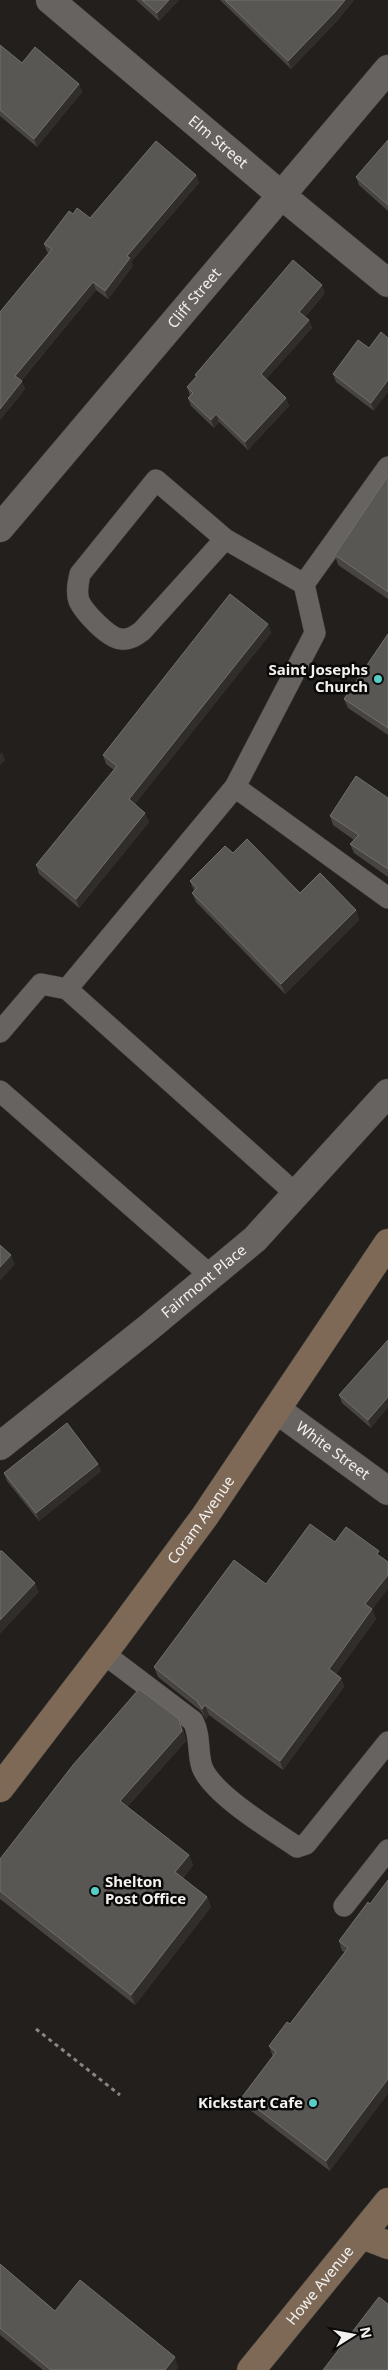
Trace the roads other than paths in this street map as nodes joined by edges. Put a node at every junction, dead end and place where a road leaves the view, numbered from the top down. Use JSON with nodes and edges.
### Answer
{"nodes":[{"id":1,"x":50,"y":0,"type":"edge"},
{"id":2,"x":388,"y":69,"type":"edge"},
{"id":3,"x":281,"y":195,"type":"junction"},
{"id":4,"x":388,"y":283,"type":"edge"},
{"id":5,"x":388,"y":467,"type":"edge"},
{"id":6,"x":0,"y":528,"type":"edge"},
{"id":7,"x":225,"y":539,"type":"junction"},
{"id":8,"x":304,"y":584,"type":"junction"},
{"id":9,"x":234,"y":788,"type":"junction"},
{"id":10,"x":388,"y":898,"type":"edge"},
{"id":11,"x":67,"y":989,"type":"junction"},
{"id":12,"x":0,"y":1032,"type":"edge"},
{"id":13,"x":0,"y":1091,"type":"edge"},
{"id":14,"x":388,"y":1093,"type":"edge"},
{"id":15,"x":296,"y":1194,"type":"junction"},
{"id":16,"x":388,"y":1243,"type":"edge"},
{"id":17,"x":211,"y":1276,"type":"junction"},
{"id":18,"x":277,"y":1410,"type":"junction"},
{"id":19,"x":1,"y":1442,"type":"edge"},
{"id":20,"x":388,"y":1491,"type":"edge"},
{"id":21,"x":103,"y":1654,"type":"junction"},
{"id":22,"x":388,"y":1742,"type":"edge"},
{"id":23,"x":0,"y":1788,"type":"edge"},
{"id":24,"x":388,"y":1850,"type":"edge"},
{"id":25,"x":344,"y":1906,"type":"dead end"},
{"id":26,"x":388,"y":2202,"type":"edge"},
{"id":27,"x":362,"y":2236,"type":"junction"},
{"id":28,"x":388,"y":2244,"type":"edge"},
{"id":29,"x":251,"y":2370,"type":"edge"}],
"edges":[{"from":1,"to":3,"type":"street","name":"Elm Street"},
{"from":2,"to":3,"type":"street","name":"Cliff Street"},
{"from":3,"to":4,"type":"street","name":"Elm Street"},
{"from":3,"to":6,"type":"street","name":"Cliff Street"},
{"from":5,"to":8,"type":"lane"},
{"from":7,"to":7,"type":"lane"},
{"from":7,"to":8,"type":"lane"},
{"from":8,"to":9,"type":"lane"},
{"from":9,"to":10,"type":"lane"},
{"from":9,"to":11,"type":"lane"},
{"from":11,"to":12,"type":"lane"},
{"from":11,"to":15,"type":"lane"},
{"from":13,"to":17,"type":"lane"},
{"from":14,"to":15,"type":"street","name":"Fairmont Place"},
{"from":15,"to":17,"type":"street","name":"Fairmont Place"},
{"from":16,"to":18,"type":"main road","name":"Coram Avenue"},
{"from":17,"to":19,"type":"street","name":"Fairmont Place"},
{"from":18,"to":20,"type":"street","name":"White Street"},
{"from":18,"to":21,"type":"main road","name":"Coram Avenue"},
{"from":21,"to":22,"type":"lane"},
{"from":21,"to":23,"type":"main road","name":"Coram Avenue"},
{"from":24,"to":25,"type":"lane"},
{"from":26,"to":27,"type":"main road","name":"Howe Avenue"},
{"from":27,"to":28,"type":"main road"},
{"from":27,"to":29,"type":"main road","name":"Howe Avenue"}]}
